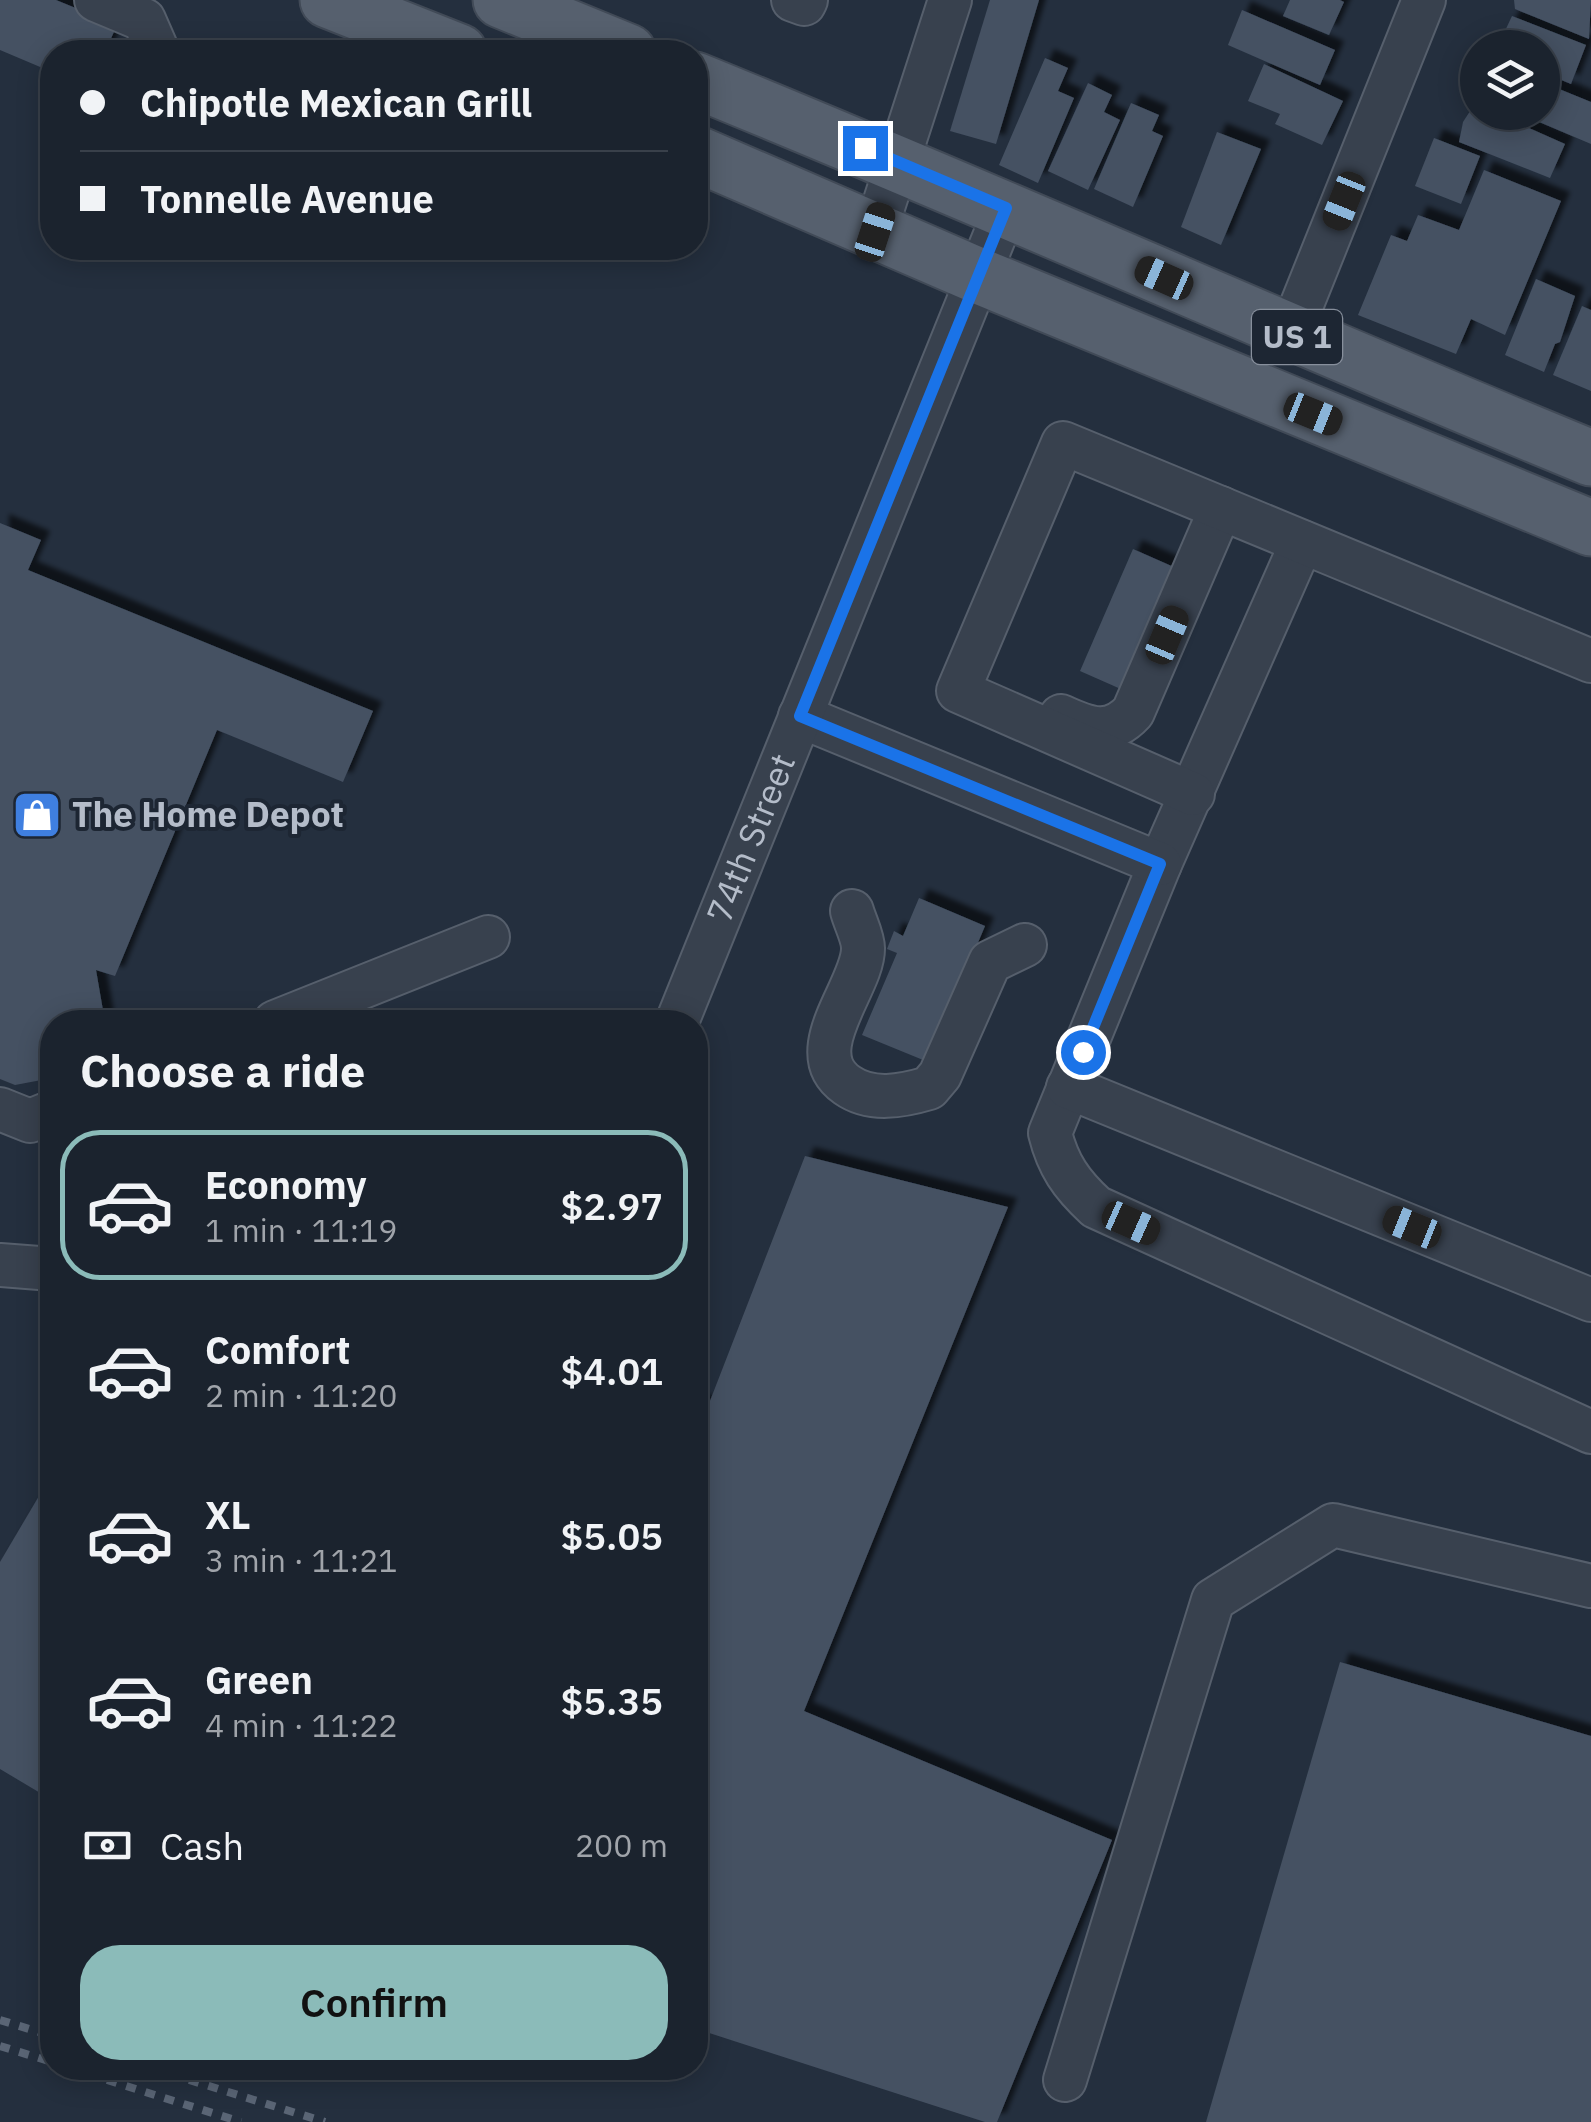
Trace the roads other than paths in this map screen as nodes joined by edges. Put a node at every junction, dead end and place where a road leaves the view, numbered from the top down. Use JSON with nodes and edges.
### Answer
{"nodes":[{"id":1,"x":96,"y":0,"type":"edge"},
{"id":2,"x":328,"y":0,"type":"edge"},
{"id":3,"x":501,"y":0,"type":"edge"},
{"id":4,"x":793,"y":0,"type":"edge"},
{"id":5,"x":806,"y":0,"type":"edge"},
{"id":6,"x":950,"y":0,"type":"edge"},
{"id":7,"x":1424,"y":0,"type":"edge"},
{"id":8,"x":592,"y":28,"type":"edge"},
{"id":9,"x":153,"y":40,"type":"edge"},
{"id":10,"x":429,"y":40,"type":"edge"},
{"id":11,"x":708,"y":85,"type":"edge"},
{"id":12,"x":708,"y":160,"type":"edge"},
{"id":13,"x":898,"y":161,"type":"junction"},
{"id":14,"x":1006,"y":208,"type":"junction"},
{"id":15,"x":875,"y":232,"type":"junction"},
{"id":16,"x":979,"y":276,"type":"junction"},
{"id":17,"x":1290,"y":334,"type":"junction"},
{"id":18,"x":1591,"y":458,"type":"edge"},
{"id":19,"x":1222,"y":508,"type":"junction"},
{"id":20,"x":1591,"y":528,"type":"edge"},
{"id":21,"x":1302,"y":542,"type":"junction"},
{"id":22,"x":1591,"y":661,"type":"edge"},
{"id":23,"x":962,"y":680,"type":"junction"},
{"id":24,"x":800,"y":716,"type":"junction"},
{"id":25,"x":1193,"y":794,"type":"junction"},
{"id":26,"x":1160,"y":864,"type":"junction"},
{"id":27,"x":852,"y":911,"type":"dead end"},
{"id":28,"x":488,"y":936,"type":"dead end"},
{"id":29,"x":1025,"y":944,"type":"dead end"},
{"id":30,"x":305,"y":1010,"type":"edge"},
{"id":31,"x":682,"y":1010,"type":"edge"},
{"id":32,"x":1068,"y":1087,"type":"junction"},
{"id":33,"x":0,"y":1109,"type":"edge"},
{"id":34,"x":40,"y":1117,"type":"edge"},
{"id":35,"x":0,"y":1266,"type":"edge"},
{"id":36,"x":40,"y":1268,"type":"edge"},
{"id":37,"x":1591,"y":1300,"type":"edge"},
{"id":38,"x":1591,"y":1432,"type":"edge"},
{"id":39,"x":1591,"y":1586,"type":"edge"},
{"id":40,"x":1065,"y":2080,"type":"dead end"}],
"edges":[{"from":1,"to":9,"type":"street"},
{"from":2,"to":10,"type":"main road"},
{"from":3,"to":8,"type":"main road"},
{"from":4,"to":5,"type":"street"},
{"from":6,"to":13,"type":"street"},
{"from":7,"to":17,"type":"street"},
{"from":11,"to":13,"type":"main road","number":"US 1"},
{"from":12,"to":15,"type":"main road","number":"US 1"},
{"from":13,"to":14,"type":"main road","number":"US 1"},
{"from":13,"to":15,"type":"street"},
{"from":14,"to":16,"type":"street","name":"74th Street"},
{"from":14,"to":17,"type":"main road","number":"US 1"},
{"from":15,"to":16,"type":"main road","number":"US 1"},
{"from":16,"to":20,"type":"main road","number":"US 1"},
{"from":16,"to":24,"type":"street","name":"74th Street"},
{"from":17,"to":18,"type":"main road","number":"US 1"},
{"from":19,"to":21,"type":"street"},
{"from":19,"to":23,"type":"street"},
{"from":19,"to":23,"type":"street"},
{"from":21,"to":22,"type":"street"},
{"from":21,"to":25,"type":"street"},
{"from":23,"to":25,"type":"street"},
{"from":24,"to":26,"type":"street"},
{"from":24,"to":31,"type":"street","name":"74th Street"},
{"from":25,"to":26,"type":"street"},
{"from":26,"to":32,"type":"street"},
{"from":27,"to":29,"type":"street"},
{"from":28,"to":30,"type":"street"},
{"from":32,"to":37,"type":"street"},
{"from":32,"to":38,"type":"street"},
{"from":33,"to":34,"type":"street"},
{"from":35,"to":36,"type":"street"},
{"from":39,"to":40,"type":"street"}]}
